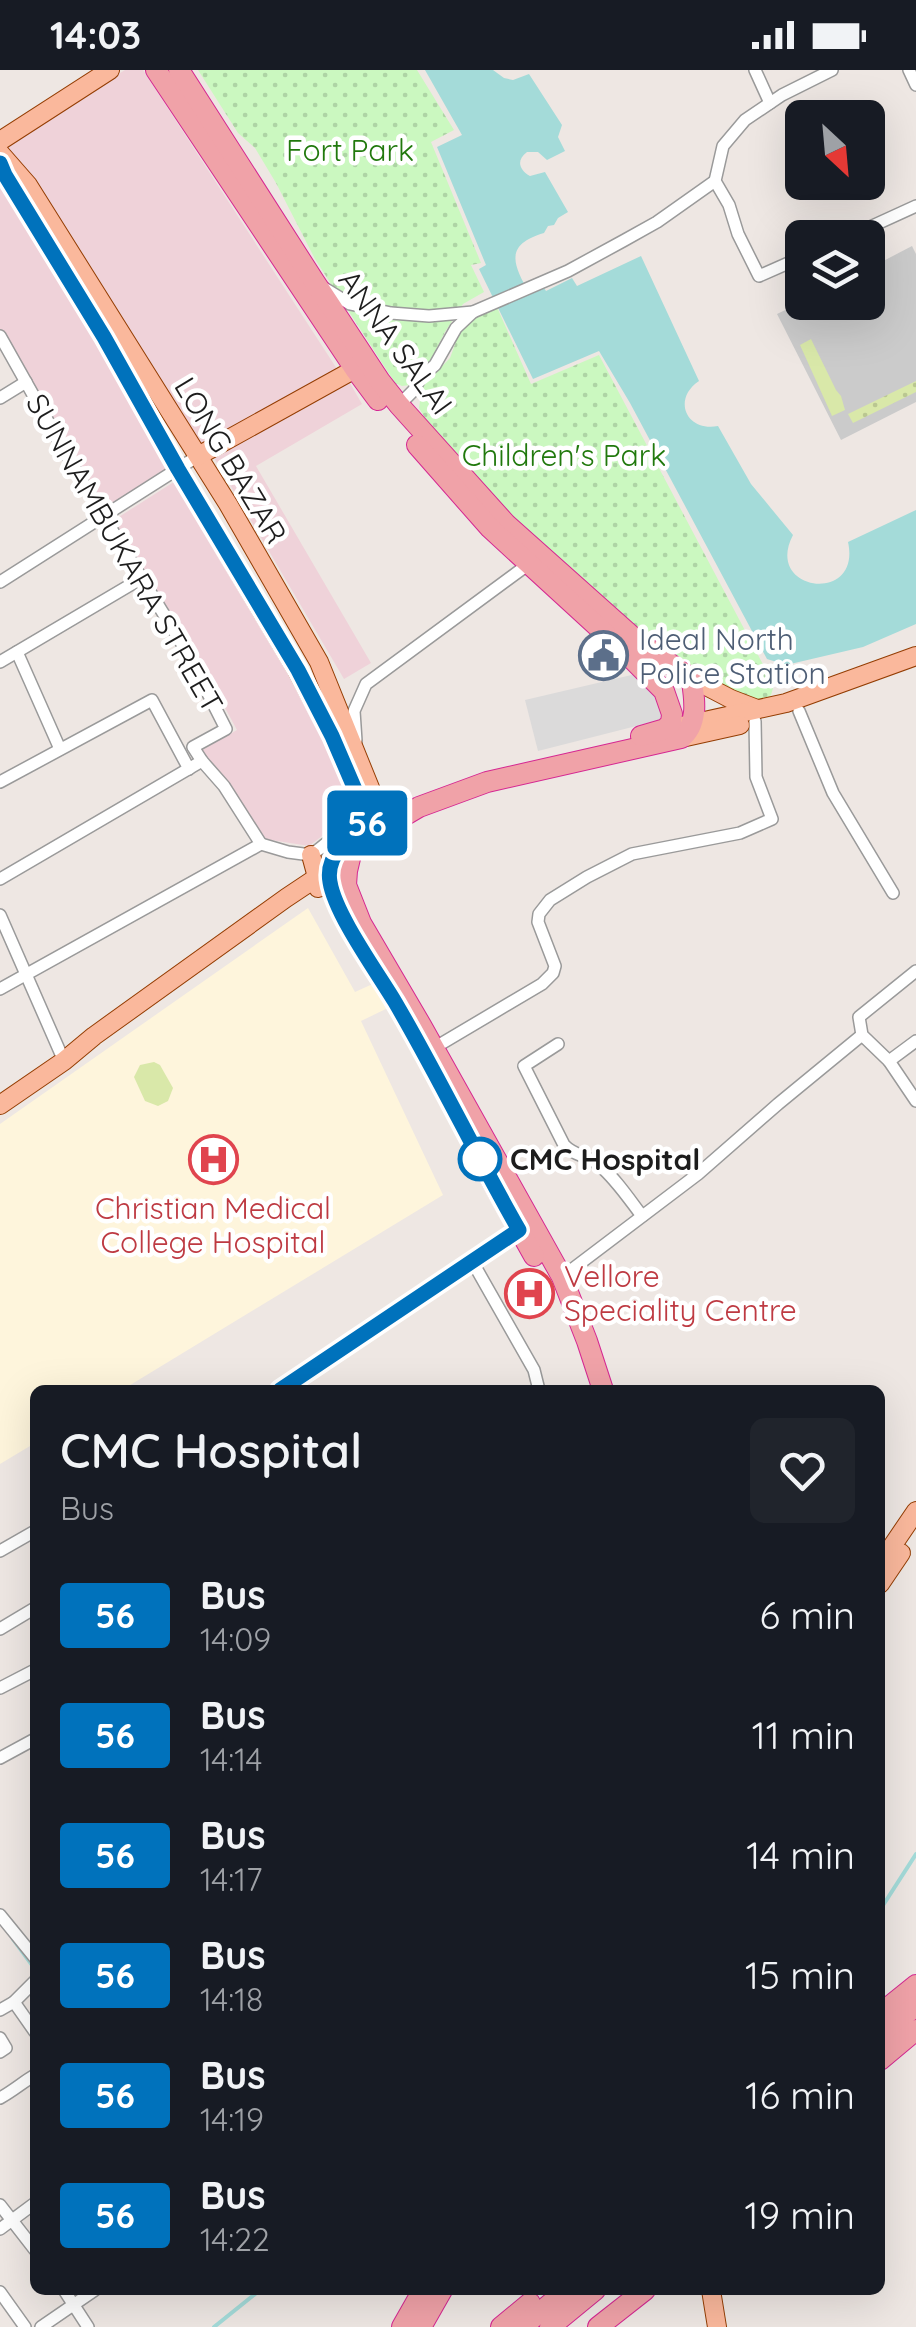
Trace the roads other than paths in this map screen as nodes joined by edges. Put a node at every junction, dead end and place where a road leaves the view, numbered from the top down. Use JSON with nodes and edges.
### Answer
{"nodes":[{"id":1,"x":110,"y":70,"type":"edge"},
{"id":2,"x":156,"y":70,"type":"edge"},
{"id":3,"x":179,"y":70,"type":"edge"},
{"id":4,"x":755,"y":70,"type":"edge"},
{"id":5,"x":832,"y":70,"type":"edge"},
{"id":6,"x":909,"y":70,"type":"edge"},
{"id":7,"x":916,"y":85,"type":"edge"},
{"id":8,"x":770,"y":103,"type":"junction"},
{"id":9,"x":0,"y":141,"type":"edge"},
{"id":10,"x":0,"y":153,"type":"edge"},
{"id":11,"x":5,"y":171,"type":"edge"},
{"id":12,"x":715,"y":182,"type":"junction"},
{"id":13,"x":916,"y":206,"type":"edge"},
{"id":14,"x":885,"y":220,"type":"edge"},
{"id":15,"x":785,"y":265,"type":"edge"},
{"id":16,"x":314,"y":281,"type":"junction"},
{"id":17,"x":474,"y":312,"type":"junction"},
{"id":18,"x":0,"y":336,"type":"edge"},
{"id":19,"x":355,"y":369,"type":"junction"},
{"id":20,"x":26,"y":382,"type":"junction"},
{"id":21,"x":0,"y":398,"type":"edge"},
{"id":22,"x":399,"y":405,"type":"junction"},
{"id":23,"x":198,"y":456,"type":"junction"},
{"id":24,"x":178,"y":469,"type":"junction"},
{"id":25,"x":104,"y":516,"type":"junction"},
{"id":26,"x":530,"y":563,"type":"junction"},
{"id":27,"x":142,"y":578,"type":"junction"},
{"id":28,"x":0,"y":582,"type":"edge"},
{"id":29,"x":17,"y":652,"type":"junction"},
{"id":30,"x":916,"y":656,"type":"edge"},
{"id":31,"x":0,"y":662,"type":"edge"},
{"id":32,"x":916,"y":669,"type":"edge"},
{"id":33,"x":689,"y":677,"type":"junction"},
{"id":34,"x":664,"y":691,"type":"junction"},
{"id":35,"x":799,"y":710,"type":"junction"},
{"id":36,"x":756,"y":715,"type":"junction"},
{"id":37,"x":697,"y":719,"type":"junction"},
{"id":38,"x":664,"y":736,"type":"junction"},
{"id":39,"x":60,"y":749,"type":"junction"},
{"id":40,"x":357,"y":752,"type":"junction"},
{"id":41,"x":202,"y":762,"type":"junction"},
{"id":42,"x":188,"y":769,"type":"junction"},
{"id":43,"x":0,"y":782,"type":"edge"},
{"id":44,"x":359,"y":797,"type":"junction"},
{"id":45,"x":375,"y":818,"type":"junction"},
{"id":46,"x":261,"y":844,"type":"junction"},
{"id":47,"x":311,"y":855,"type":"junction"},
{"id":48,"x":332,"y":874,"type":"junction"},
{"id":49,"x":0,"y":880,"type":"edge"},
{"id":50,"x":893,"y":893,"type":"dead end"},
{"id":51,"x":0,"y":915,"type":"edge"},
{"id":52,"x":916,"y":971,"type":"edge"},
{"id":53,"x":26,"y":974,"type":"junction"},
{"id":54,"x":0,"y":989,"type":"edge"},
{"id":55,"x":862,"y":1036,"type":"junction"},
{"id":56,"x":916,"y":1042,"type":"edge"},
{"id":57,"x":558,"y":1044,"type":"dead end"},
{"id":58,"x":434,"y":1048,"type":"junction"},
{"id":59,"x":64,"y":1061,"type":"junction"},
{"id":60,"x":889,"y":1061,"type":"junction"},
{"id":61,"x":916,"y":1101,"type":"edge"},
{"id":62,"x":0,"y":1104,"type":"edge"},
{"id":63,"x":642,"y":1216,"type":"junction"},
{"id":64,"x":519,"y":1230,"type":"junction"},
{"id":65,"x":472,"y":1261,"type":"junction"},
{"id":66,"x":562,"y":1278,"type":"junction"},
{"id":67,"x":287,"y":1385,"type":"edge"},
{"id":68,"x":538,"y":1385,"type":"edge"},
{"id":69,"x":591,"y":1385,"type":"edge"},
{"id":70,"x":601,"y":1385,"type":"edge"},
{"id":71,"x":916,"y":1511,"type":"edge"},
{"id":72,"x":916,"y":1532,"type":"edge"},
{"id":73,"x":30,"y":1534,"type":"edge"},
{"id":74,"x":0,"y":1551,"type":"edge"},
{"id":75,"x":885,"y":1557,"type":"edge"},
{"id":76,"x":885,"y":1577,"type":"edge"},
{"id":77,"x":30,"y":1611,"type":"edge"},
{"id":78,"x":0,"y":1629,"type":"edge"},
{"id":79,"x":30,"y":1673,"type":"edge"},
{"id":80,"x":0,"y":1688,"type":"edge"},
{"id":81,"x":30,"y":1742,"type":"edge"},
{"id":82,"x":0,"y":1758,"type":"edge"},
{"id":83,"x":0,"y":1915,"type":"edge"},
{"id":84,"x":30,"y":1953,"type":"edge"},
{"id":85,"x":916,"y":1984,"type":"edge"},
{"id":86,"x":30,"y":1986,"type":"edge"},
{"id":87,"x":14,"y":2002,"type":"junction"},
{"id":88,"x":916,"y":2006,"type":"edge"},
{"id":89,"x":0,"y":2010,"type":"edge"},
{"id":90,"x":885,"y":2010,"type":"edge"},
{"id":91,"x":30,"y":2025,"type":"edge"},
{"id":92,"x":916,"y":2030,"type":"edge"},
{"id":93,"x":885,"y":2031,"type":"edge"},
{"id":94,"x":0,"y":2038,"type":"edge"},
{"id":95,"x":916,"y":2048,"type":"edge"},
{"id":96,"x":0,"y":2052,"type":"edge"},
{"id":97,"x":885,"y":2056,"type":"edge"},
{"id":98,"x":885,"y":2073,"type":"edge"},
{"id":99,"x":30,"y":2078,"type":"edge"},
{"id":100,"x":0,"y":2098,"type":"edge"},
{"id":101,"x":0,"y":2205,"type":"edge"},
{"id":102,"x":30,"y":2207,"type":"edge"},
{"id":103,"x":12,"y":2220,"type":"junction"},
{"id":104,"x":0,"y":2229,"type":"edge"},
{"id":105,"x":30,"y":2243,"type":"edge"},
{"id":106,"x":0,"y":2292,"type":"edge"},
{"id":107,"x":67,"y":2295,"type":"edge"},
{"id":108,"x":87,"y":2295,"type":"edge"},
{"id":109,"x":539,"y":2295,"type":"edge"},
{"id":110,"x":561,"y":2295,"type":"edge"},
{"id":111,"x":589,"y":2295,"type":"edge"},
{"id":112,"x":618,"y":2295,"type":"edge"},
{"id":113,"x":640,"y":2295,"type":"edge"},
{"id":114,"x":712,"y":2295,"type":"edge"},
{"id":115,"x":429,"y":2297,"type":"edge"},
{"id":116,"x":74,"y":2305,"type":"junction"},
{"id":117,"x":25,"y":2327,"type":"edge"},
{"id":118,"x":41,"y":2327,"type":"edge"},
{"id":119,"x":88,"y":2327,"type":"edge"},
{"id":120,"x":402,"y":2327,"type":"edge"},
{"id":121,"x":421,"y":2327,"type":"edge"},
{"id":122,"x":500,"y":2327,"type":"edge"},
{"id":123,"x":522,"y":2327,"type":"edge"},
{"id":124,"x":550,"y":2327,"type":"edge"},
{"id":125,"x":581,"y":2327,"type":"edge"},
{"id":126,"x":598,"y":2327,"type":"edge"},
{"id":127,"x":717,"y":2327,"type":"edge"}],
"edges":[{"from":1,"to":9,"type":"main road"},
{"from":2,"to":19,"type":"highway","name":"ANNA SALAI"},
{"from":3,"to":16,"type":"highway","name":"ANNA SALAI"},
{"from":4,"to":8,"type":"street"},
{"from":5,"to":8,"type":"street"},
{"from":6,"to":7,"type":"street"},
{"from":8,"to":12,"type":"street"},
{"from":10,"to":11,"type":"main road","name":"LONG BAZAR"},
{"from":11,"to":23,"type":"main road","name":"LONG BAZAR"},
{"from":11,"to":24,"type":"main road"},
{"from":12,"to":15,"type":"street"},
{"from":12,"to":17,"type":"street"},
{"from":13,"to":14,"type":"street"},
{"from":16,"to":17,"type":"street"},
{"from":16,"to":22,"type":"highway","name":"ANNA SALAI"},
{"from":17,"to":22,"type":"street"},
{"from":18,"to":20,"type":"street","name":"SUNNAMBUKARA STREET"},
{"from":19,"to":23,"type":"main road"},
{"from":19,"to":26,"type":"highway","name":"ANNA SALAI"},
{"from":20,"to":21,"type":"street"},
{"from":20,"to":25,"type":"street","name":"SUNNAMBUKARA STREET"},
{"from":22,"to":33,"type":"highway","name":"ANNA SALAI"},
{"from":23,"to":24,"type":"street"},
{"from":23,"to":40,"type":"main road","name":"LONG BAZAR"},
{"from":24,"to":25,"type":"street"},
{"from":24,"to":44,"type":"main road"},
{"from":25,"to":27,"type":"street","name":"SUNNAMBUKARA STREET"},
{"from":25,"to":28,"type":"street"},
{"from":26,"to":34,"type":"highway","name":"ANNA SALAI"},
{"from":26,"to":40,"type":"street"},
{"from":27,"to":29,"type":"street"},
{"from":27,"to":41,"type":"street","name":"SUNNAMBUKARA STREET"},
{"from":29,"to":31,"type":"street"},
{"from":29,"to":39,"type":"street"},
{"from":30,"to":36,"type":"main road"},
{"from":32,"to":35,"type":"main road"},
{"from":33,"to":36,"type":"main road"},
{"from":33,"to":37,"type":"highway"},
{"from":34,"to":37,"type":"main road"},
{"from":34,"to":38,"type":"highway"},
{"from":35,"to":36,"type":"main road"},
{"from":35,"to":50,"type":"street"},
{"from":36,"to":37,"type":"main road"},
{"from":36,"to":38,"type":"main road"},
{"from":36,"to":58,"type":"street"},
{"from":37,"to":38,"type":"highway"},
{"from":38,"to":45,"type":"highway"},
{"from":38,"to":48,"type":"highway"},
{"from":39,"to":42,"type":"street"},
{"from":39,"to":43,"type":"street"},
{"from":40,"to":44,"type":"street"},
{"from":40,"to":45,"type":"main road","name":"LONG BAZAR"},
{"from":41,"to":42,"type":"street","name":"SUNNAMBUKARA STREET"},
{"from":41,"to":46,"type":"street"},
{"from":42,"to":49,"type":"street","name":"SUNNAMBUKARA STREET"},
{"from":44,"to":45,"type":"main road"},
{"from":44,"to":47,"type":"street"},
{"from":45,"to":48,"type":"highway"},
{"from":46,"to":47,"type":"street"},
{"from":46,"to":53,"type":"street"},
{"from":47,"to":48,"type":"main road"},
{"from":48,"to":58,"type":"highway"},
{"from":48,"to":59,"type":"main road"},
{"from":48,"to":64,"type":"highway"},
{"from":51,"to":53,"type":"street"},
{"from":52,"to":55,"type":"street"},
{"from":53,"to":54,"type":"street"},
{"from":53,"to":59,"type":"street"},
{"from":55,"to":60,"type":"street"},
{"from":55,"to":63,"type":"street"},
{"from":56,"to":60,"type":"street"},
{"from":57,"to":63,"type":"street"},
{"from":58,"to":66,"type":"highway"},
{"from":59,"to":62,"type":"main road"},
{"from":60,"to":61,"type":"street"},
{"from":63,"to":66,"type":"street"},
{"from":64,"to":65,"type":"street"},
{"from":64,"to":69,"type":"highway"},
{"from":65,"to":67,"type":"street"},
{"from":65,"to":68,"type":"street"},
{"from":66,"to":70,"type":"highway"},
{"from":71,"to":75,"type":"main road"},
{"from":72,"to":76,"type":"main road"},
{"from":73,"to":74,"type":"street"},
{"from":77,"to":78,"type":"street"},
{"from":79,"to":80,"type":"street"},
{"from":81,"to":82,"type":"street"},
{"from":83,"to":84,"type":"street"},
{"from":85,"to":90,"type":"highway"},
{"from":86,"to":87,"type":"street"},
{"from":87,"to":89,"type":"street"},
{"from":87,"to":91,"type":"street"},
{"from":88,"to":93,"type":"highway"},
{"from":92,"to":97,"type":"highway"},
{"from":94,"to":96,"type":"street"},
{"from":95,"to":98,"type":"highway"},
{"from":99,"to":100,"type":"street"},
{"from":101,"to":103,"type":"street"},
{"from":102,"to":103,"type":"street"},
{"from":103,"to":104,"type":"street"},
{"from":103,"to":105,"type":"street"},
{"from":106,"to":117,"type":"street"},
{"from":107,"to":116,"type":"street"},
{"from":108,"to":116,"type":"street"},
{"from":109,"to":122,"type":"highway"},
{"from":110,"to":123,"type":"highway"},
{"from":111,"to":124,"type":"highway"},
{"from":112,"to":125,"type":"highway"},
{"from":113,"to":126,"type":"highway"},
{"from":114,"to":127,"type":"main road"},
{"from":115,"to":120,"type":"highway"},
{"from":115,"to":121,"type":"highway"},
{"from":116,"to":118,"type":"street"},
{"from":116,"to":119,"type":"street"}]}
